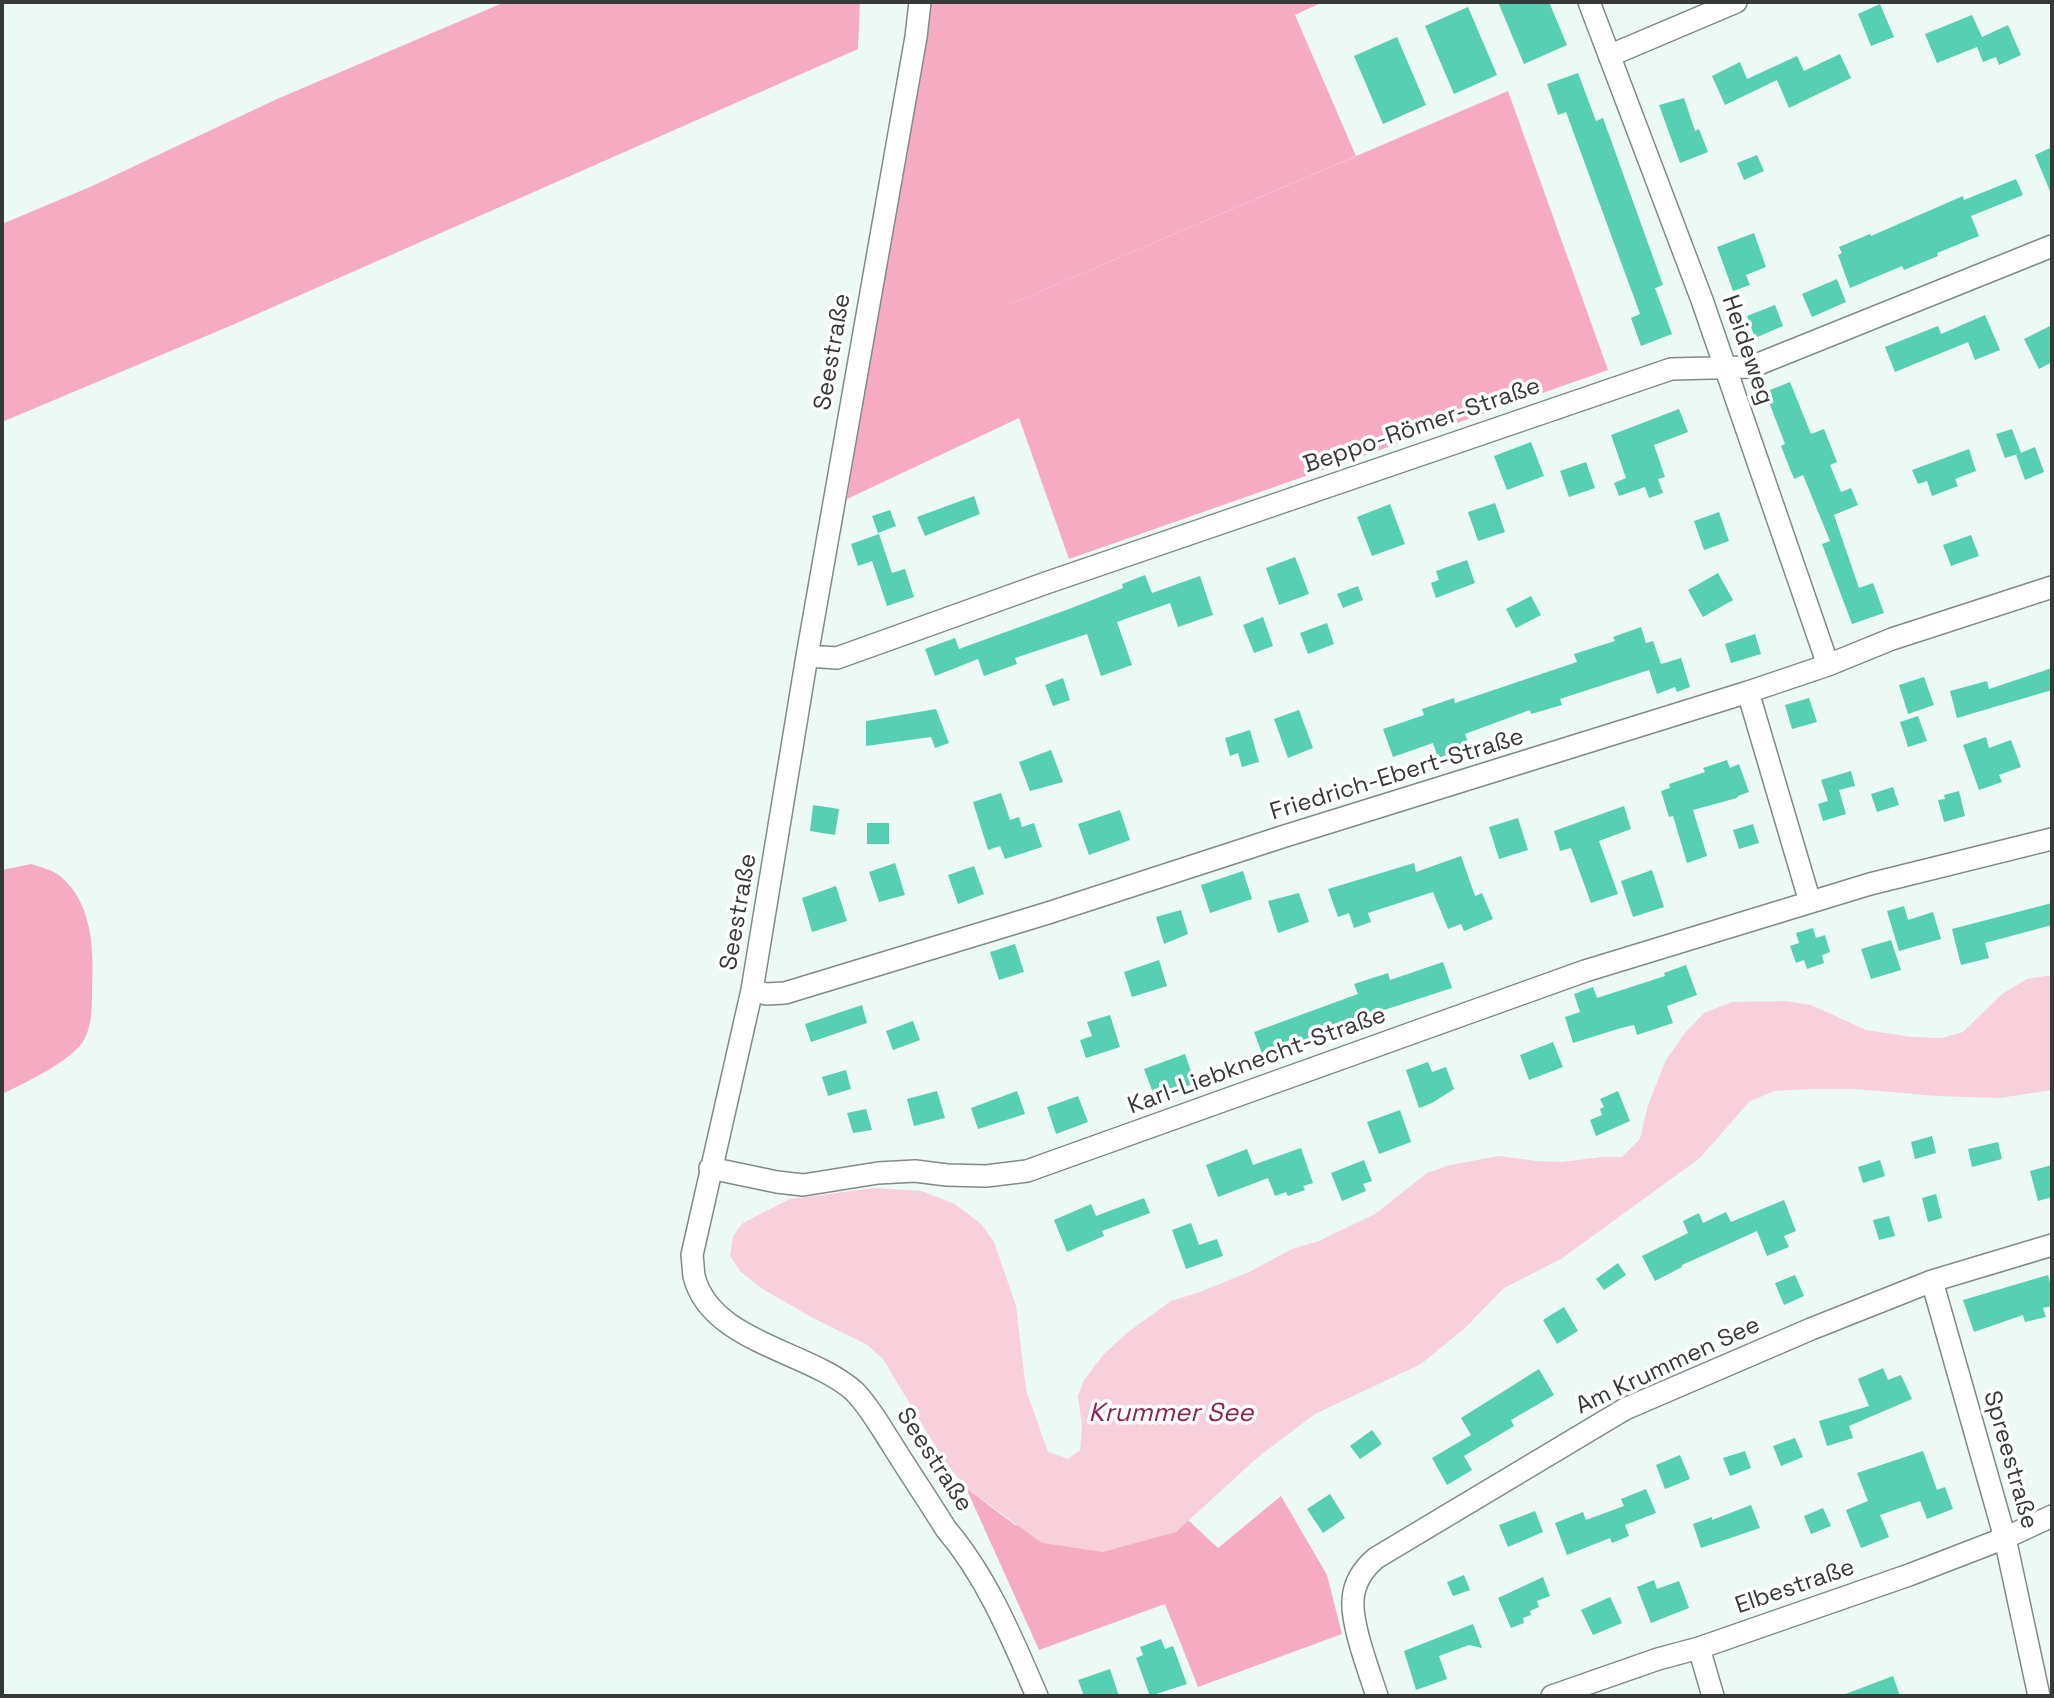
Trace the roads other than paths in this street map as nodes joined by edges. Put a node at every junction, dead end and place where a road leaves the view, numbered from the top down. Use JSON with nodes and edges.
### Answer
{"nodes":[{"id":1,"x":920,"y":2,"type":"edge"},
{"id":2,"x":1589,"y":2,"type":"edge"},
{"id":3,"x":1736,"y":2,"type":"edge"},
{"id":4,"x":1611,"y":55,"type":"junction"},
{"id":5,"x":2052,"y":246,"type":"edge"},
{"id":6,"x":1725,"y":368,"type":"junction"},
{"id":7,"x":2052,"y":587,"type":"edge"},
{"id":8,"x":807,"y":656,"type":"junction"},
{"id":9,"x":1828,"y":665,"type":"junction"},
{"id":10,"x":1748,"y":692,"type":"junction"},
{"id":11,"x":2052,"y":839,"type":"edge"},
{"id":12,"x":1810,"y":902,"type":"junction"},
{"id":13,"x":752,"y":990,"type":"junction"},
{"id":14,"x":710,"y":1168,"type":"junction"},
{"id":15,"x":2052,"y":1245,"type":"edge"},
{"id":16,"x":1932,"y":1282,"type":"junction"},
{"id":17,"x":2052,"y":1516,"type":"edge"},
{"id":18,"x":2006,"y":1538,"type":"junction"},
{"id":19,"x":1699,"y":1648,"type":"junction"},
{"id":20,"x":1037,"y":1696,"type":"edge"},
{"id":21,"x":1377,"y":1696,"type":"edge"},
{"id":22,"x":1552,"y":1696,"type":"edge"},
{"id":23,"x":1713,"y":1696,"type":"edge"},
{"id":24,"x":2039,"y":1696,"type":"edge"}],
"edges":[{"from":1,"to":8,"type":"street","name":"Seestraße"},
{"from":2,"to":4,"type":"street","name":"Heideweg"},
{"from":3,"to":4,"type":"street"},
{"from":4,"to":6,"type":"street","name":"Heideweg"},
{"from":5,"to":6,"type":"street","name":"Beppo-Römer-Straße"},
{"from":6,"to":8,"type":"street","name":"Beppo-Römer-Straße"},
{"from":6,"to":9,"type":"street","name":"Heideweg"},
{"from":7,"to":9,"type":"street","name":"Friedrich-Ebert-Straße"},
{"from":8,"to":13,"type":"street","name":"Seestraße"},
{"from":9,"to":10,"type":"street","name":"Friedrich-Ebert-Straße"},
{"from":10,"to":12,"type":"street"},
{"from":10,"to":13,"type":"street","name":"Friedrich-Ebert-Straße"},
{"from":11,"to":12,"type":"street","name":"Karl-Liebknecht-Straße"},
{"from":12,"to":14,"type":"street","name":"Karl-Liebknecht-Straße"},
{"from":13,"to":14,"type":"street","name":"Seestraße"},
{"from":14,"to":20,"type":"street","name":"Seestraße"},
{"from":15,"to":16,"type":"street","name":"Am Krummen See"},
{"from":16,"to":18,"type":"street","name":"Spreestraße"},
{"from":16,"to":21,"type":"street","name":"Am Krummen See"},
{"from":17,"to":18,"type":"street","name":"Elbestraße"},
{"from":18,"to":19,"type":"street","name":"Elbestraße"},
{"from":18,"to":24,"type":"street","name":"Spreestraße"},
{"from":19,"to":22,"type":"street","name":"Elbestraße"},
{"from":19,"to":23,"type":"street"}]}
